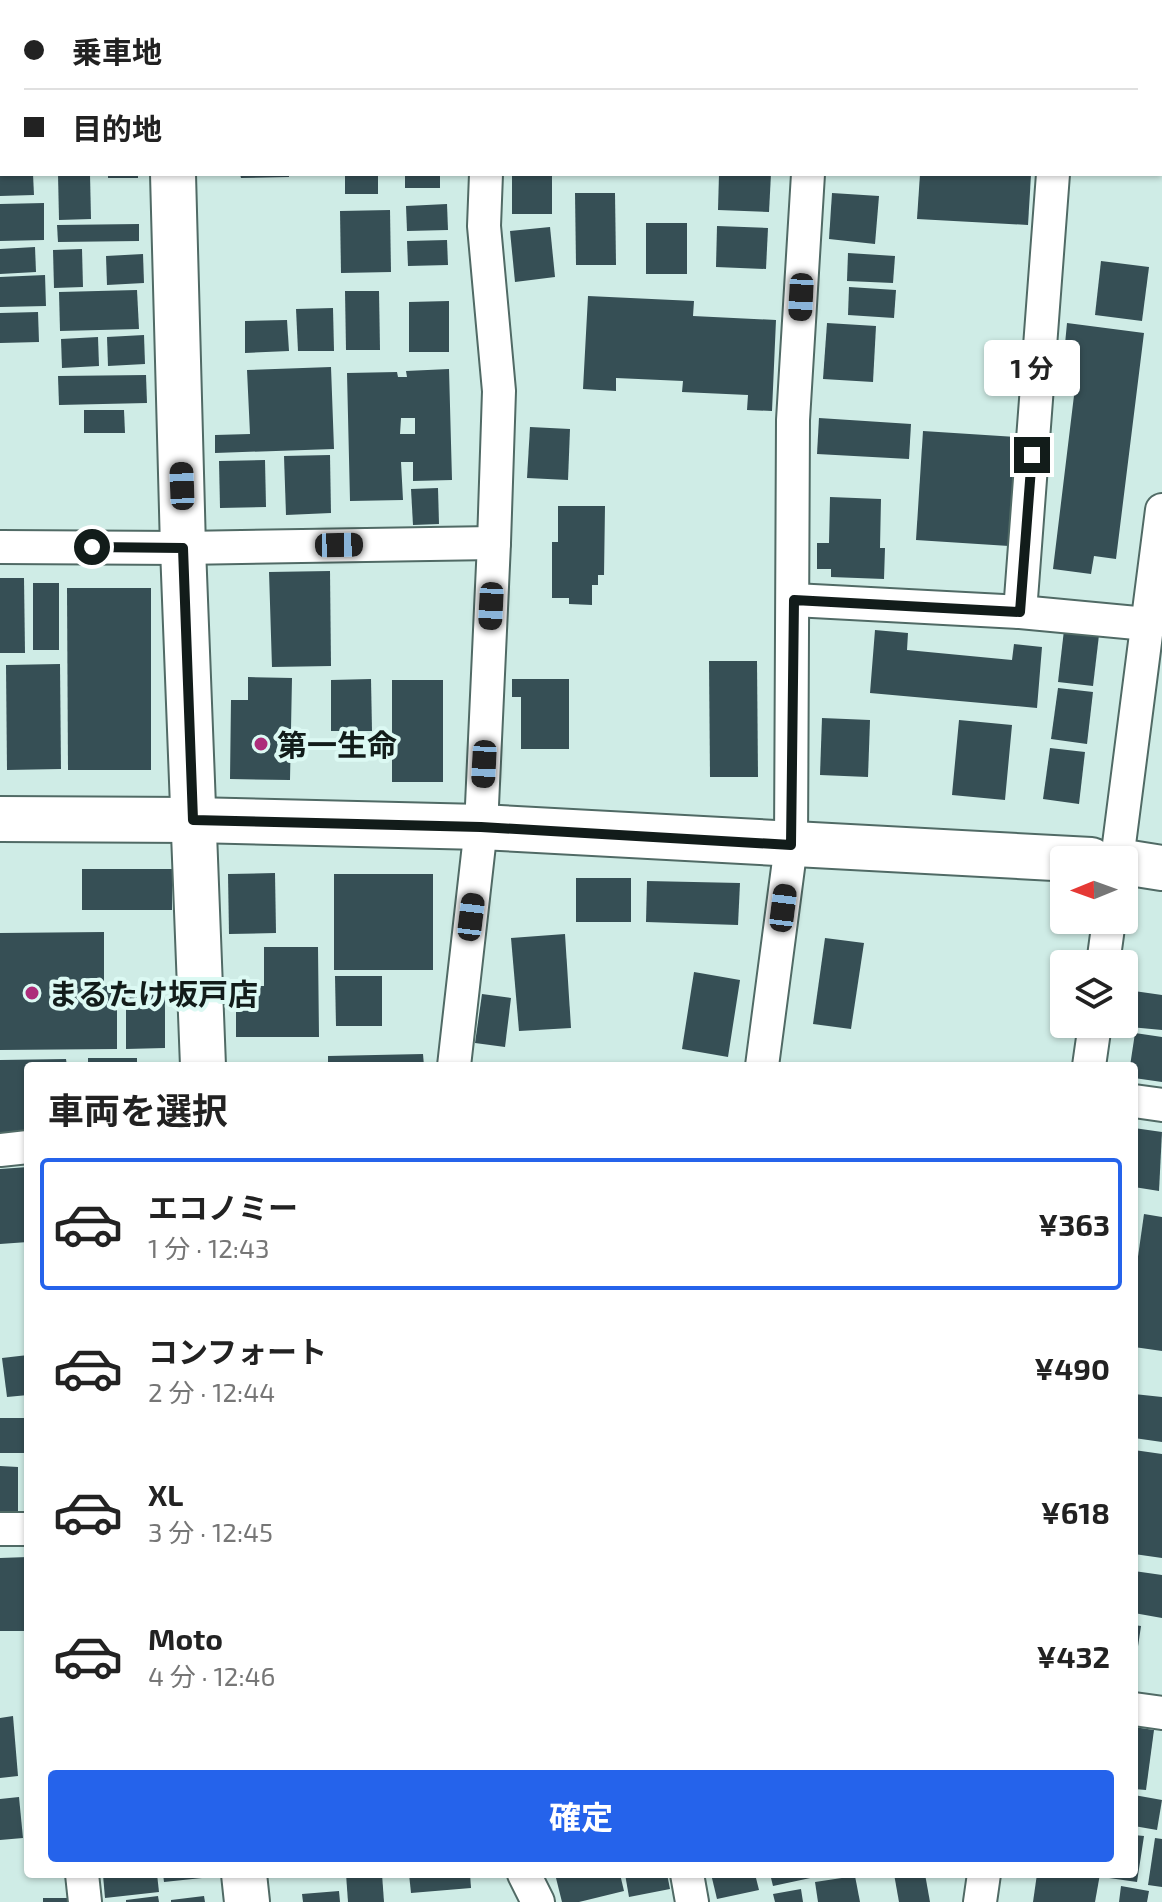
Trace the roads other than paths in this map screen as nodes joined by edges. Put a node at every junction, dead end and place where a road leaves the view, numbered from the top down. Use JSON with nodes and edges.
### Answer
{"nodes":[{"id":1,"x":173,"y":176,"type":"edge"},
{"id":2,"x":486,"y":176,"type":"edge"},
{"id":3,"x":808,"y":176,"type":"edge"},
{"id":4,"x":1053,"y":176,"type":"edge"},
{"id":5,"x":1162,"y":510,"type":"edge"},
{"id":6,"x":494,"y":543,"type":"junction"},
{"id":7,"x":0,"y":547,"type":"edge"},
{"id":8,"x":183,"y":548,"type":"junction"},
{"id":9,"x":794,"y":600,"type":"junction"},
{"id":10,"x":1020,"y":612,"type":"junction"},
{"id":11,"x":1147,"y":624,"type":"junction"},
{"id":12,"x":0,"y":819,"type":"edge"},
{"id":13,"x":193,"y":820,"type":"junction"},
{"id":14,"x":481,"y":827,"type":"junction"},
{"id":15,"x":791,"y":845,"type":"junction"},
{"id":16,"x":1119,"y":846,"type":"edge"},
{"id":17,"x":1050,"y":858,"type":"edge"},
{"id":18,"x":1138,"y":864,"type":"edge"},
{"id":19,"x":1162,"y":868,"type":"edge"},
{"id":20,"x":1093,"y":1038,"type":"edge"},
{"id":21,"x":203,"y":1062,"type":"edge"},
{"id":22,"x":454,"y":1062,"type":"edge"},
{"id":23,"x":763,"y":1062,"type":"edge"},
{"id":24,"x":1090,"y":1062,"type":"edge"},
{"id":25,"x":1138,"y":1102,"type":"edge"},
{"id":26,"x":1162,"y":1105,"type":"edge"},
{"id":27,"x":24,"y":1147,"type":"edge"},
{"id":28,"x":0,"y":1150,"type":"edge"},
{"id":29,"x":0,"y":1529,"type":"edge"},
{"id":30,"x":24,"y":1529,"type":"edge"},
{"id":31,"x":1138,"y":1710,"type":"edge"},
{"id":32,"x":1162,"y":1713,"type":"edge"},
{"id":33,"x":82,"y":1878,"type":"edge"},
{"id":34,"x":244,"y":1878,"type":"edge"},
{"id":35,"x":526,"y":1878,"type":"edge"},
{"id":36,"x":688,"y":1878,"type":"edge"},
{"id":37,"x":983,"y":1878,"type":"edge"},
{"id":38,"x":85,"y":1902,"type":"edge"},
{"id":39,"x":247,"y":1902,"type":"edge"},
{"id":40,"x":538,"y":1902,"type":"edge"},
{"id":41,"x":692,"y":1902,"type":"edge"},
{"id":42,"x":980,"y":1902,"type":"edge"}],
"edges":[{"from":1,"to":8,"type":"street"},
{"from":2,"to":6,"type":"street"},
{"from":3,"to":9,"type":"street"},
{"from":4,"to":10,"type":"street"},
{"from":5,"to":11,"type":"street"},
{"from":6,"to":8,"type":"street"},
{"from":6,"to":14,"type":"street"},
{"from":7,"to":8,"type":"street"},
{"from":8,"to":13,"type":"street"},
{"from":9,"to":10,"type":"street"},
{"from":9,"to":15,"type":"street"},
{"from":10,"to":11,"type":"street"},
{"from":11,"to":16,"type":"street"},
{"from":12,"to":13,"type":"street"},
{"from":13,"to":14,"type":"street"},
{"from":13,"to":21,"type":"street"},
{"from":14,"to":15,"type":"street"},
{"from":14,"to":22,"type":"street"},
{"from":15,"to":17,"type":"street"},
{"from":15,"to":23,"type":"street"},
{"from":18,"to":19,"type":"street"},
{"from":20,"to":24,"type":"street"},
{"from":25,"to":26,"type":"street"},
{"from":27,"to":28,"type":"street"},
{"from":29,"to":30,"type":"street"},
{"from":31,"to":32,"type":"street"},
{"from":33,"to":38,"type":"street"},
{"from":34,"to":39,"type":"street"},
{"from":35,"to":40,"type":"street"},
{"from":36,"to":41,"type":"street"},
{"from":37,"to":42,"type":"street"}]}
